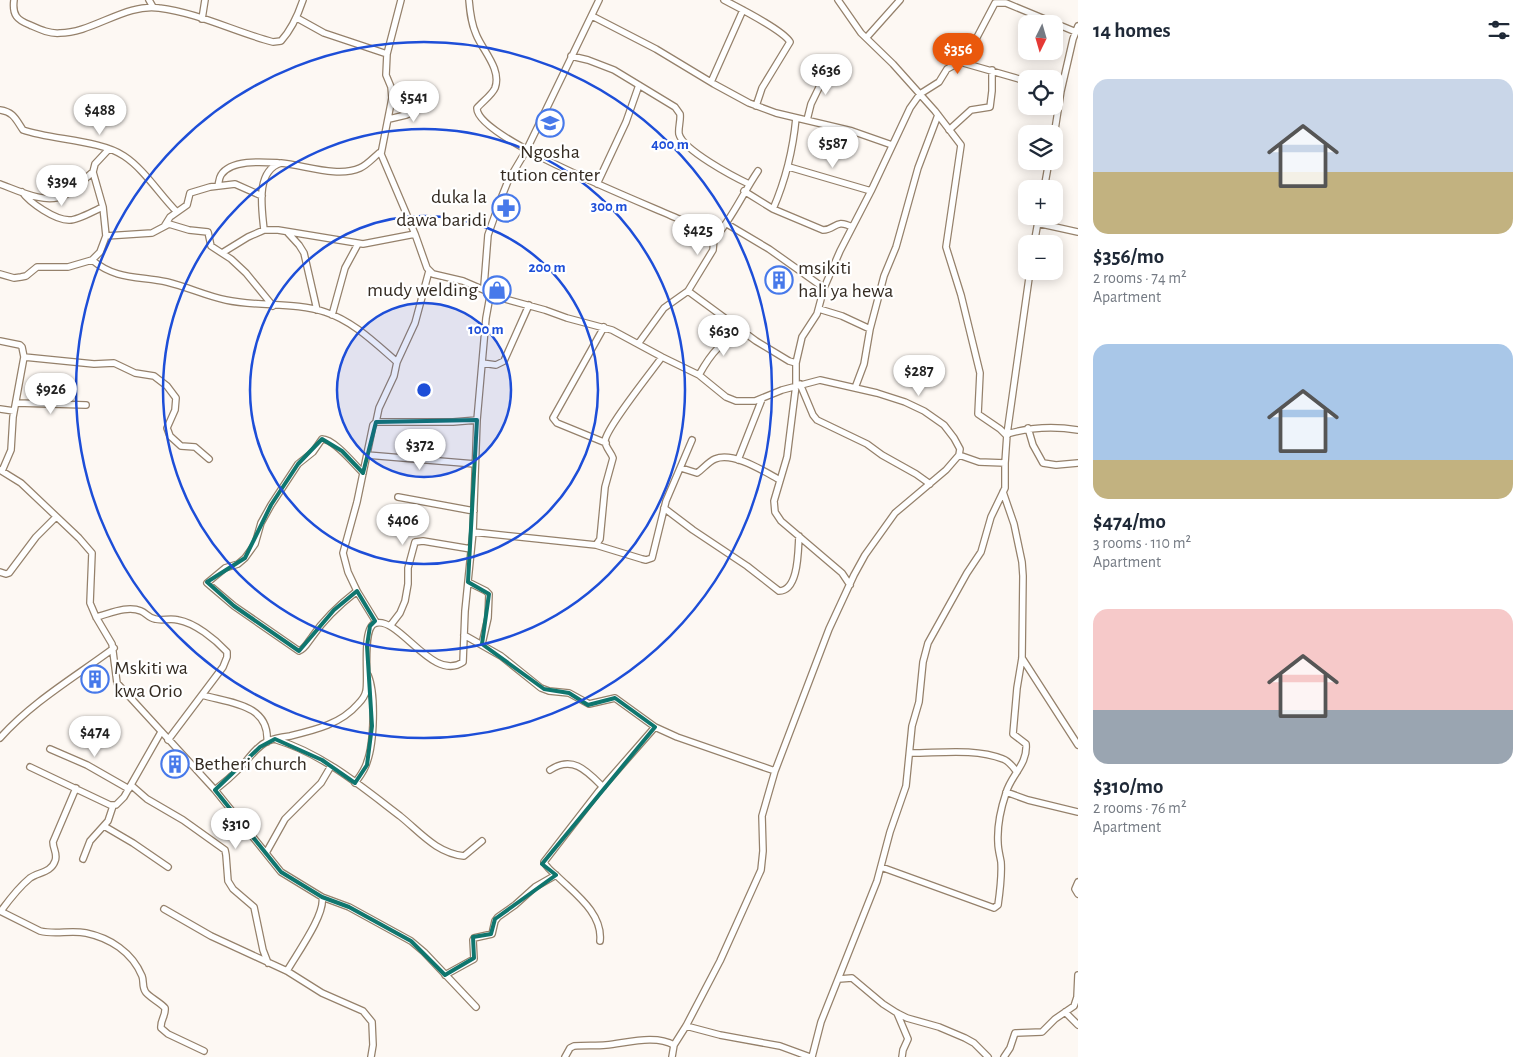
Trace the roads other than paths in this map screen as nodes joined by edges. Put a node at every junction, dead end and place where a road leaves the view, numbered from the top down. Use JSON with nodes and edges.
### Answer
{"nodes":[{"id":1,"x":14,"y":0,"type":"edge"},
{"id":2,"x":149,"y":0,"type":"edge"},
{"id":3,"x":205,"y":0,"type":"edge"},
{"id":4,"x":303,"y":0,"type":"edge"},
{"id":5,"x":401,"y":0,"type":"edge"},
{"id":6,"x":469,"y":0,"type":"edge"},
{"id":7,"x":599,"y":0,"type":"edge"},
{"id":8,"x":724,"y":0,"type":"edge"},
{"id":9,"x":838,"y":0,"type":"edge"},
{"id":10,"x":900,"y":0,"type":"edge"},
{"id":11,"x":153,"y":7,"type":"junction"},
{"id":12,"x":742,"y":10,"type":"junction"},
{"id":13,"x":592,"y":16,"type":"junction"},
{"id":14,"x":297,"y":18,"type":"junction"},
{"id":15,"x":202,"y":19,"type":"junction"},
{"id":16,"x":1077,"y":29,"type":"edge"},
{"id":17,"x":867,"y":37,"type":"junction"},
{"id":18,"x":387,"y":54,"type":"junction"},
{"id":19,"x":571,"y":56,"type":"junction"},
{"id":20,"x":960,"y":62,"type":"junction"},
{"id":21,"x":829,"y":67,"type":"dead end"},
{"id":22,"x":992,"y":70,"type":"junction"},
{"id":23,"x":1018,"y":78,"type":"edge"},
{"id":24,"x":711,"y":82,"type":"junction"},
{"id":25,"x":1063,"y":82,"type":"edge"},
{"id":26,"x":639,"y":84,"type":"junction"},
{"id":27,"x":920,"y":94,"type":"junction"},
{"id":28,"x":430,"y":104,"type":"dead end"},
{"id":29,"x":756,"y":106,"type":"junction"},
{"id":30,"x":0,"y":110,"type":"edge"},
{"id":31,"x":938,"y":115,"type":"junction"},
{"id":32,"x":796,"y":118,"type":"junction"},
{"id":33,"x":389,"y":119,"type":"junction"},
{"id":34,"x":807,"y":120,"type":"junction"},
{"id":35,"x":949,"y":130,"type":"junction"},
{"id":36,"x":892,"y":146,"type":"junction"},
{"id":37,"x":108,"y":149,"type":"junction"},
{"id":38,"x":527,"y":149,"type":"junction"},
{"id":39,"x":379,"y":153,"type":"dead end"},
{"id":40,"x":281,"y":163,"type":"junction"},
{"id":41,"x":789,"y":168,"type":"junction"},
{"id":42,"x":758,"y":171,"type":"dead end"},
{"id":43,"x":93,"y":172,"type":"junction"},
{"id":44,"x":0,"y":184,"type":"edge"},
{"id":45,"x":597,"y":184,"type":"junction"},
{"id":46,"x":749,"y":184,"type":"junction"},
{"id":47,"x":218,"y":186,"type":"junction"},
{"id":48,"x":871,"y":191,"type":"junction"},
{"id":49,"x":21,"y":192,"type":"junction"},
{"id":50,"x":744,"y":192,"type":"junction"},
{"id":51,"x":262,"y":196,"type":"junction"},
{"id":52,"x":103,"y":207,"type":"junction"},
{"id":53,"x":773,"y":209,"type":"junction"},
{"id":54,"x":177,"y":212,"type":"junction"},
{"id":55,"x":726,"y":224,"type":"junction"},
{"id":56,"x":165,"y":225,"type":"junction"},
{"id":57,"x":1046,"y":225,"type":"edge"},
{"id":58,"x":852,"y":227,"type":"junction"},
{"id":59,"x":264,"y":230,"type":"junction"},
{"id":60,"x":1078,"y":232,"type":"edge"},
{"id":61,"x":288,"y":233,"type":"junction"},
{"id":62,"x":415,"y":234,"type":"junction"},
{"id":63,"x":106,"y":236,"type":"junction"},
{"id":64,"x":714,"y":239,"type":"junction"},
{"id":65,"x":358,"y":244,"type":"junction"},
{"id":66,"x":222,"y":252,"type":"junction"},
{"id":67,"x":92,"y":260,"type":"junction"},
{"id":68,"x":429,"y":271,"type":"junction"},
{"id":69,"x":0,"y":274,"type":"edge"},
{"id":70,"x":1029,"y":280,"type":"edge"},
{"id":71,"x":824,"y":288,"type":"junction"},
{"id":72,"x":484,"y":290,"type":"junction"},
{"id":73,"x":688,"y":291,"type":"junction"},
{"id":74,"x":490,"y":296,"type":"junction"},
{"id":75,"x":529,"y":305,"type":"junction"},
{"id":76,"x":273,"y":306,"type":"junction"},
{"id":77,"x":317,"y":310,"type":"junction"},
{"id":78,"x":819,"y":310,"type":"junction"},
{"id":79,"x":332,"y":315,"type":"junction"},
{"id":80,"x":604,"y":327,"type":"junction"},
{"id":81,"x":870,"y":328,"type":"junction"},
{"id":82,"x":746,"y":333,"type":"junction"},
{"id":83,"x":0,"y":341,"type":"edge"},
{"id":84,"x":638,"y":344,"type":"junction"},
{"id":85,"x":24,"y":357,"type":"junction"},
{"id":86,"x":662,"y":357,"type":"junction"},
{"id":87,"x":396,"y":362,"type":"junction"},
{"id":88,"x":796,"y":363,"type":"junction"},
{"id":89,"x":482,"y":364,"type":"junction"},
{"id":90,"x":699,"y":375,"type":"junction"},
{"id":91,"x":798,"y":384,"type":"junction"},
{"id":92,"x":855,"y":388,"type":"junction"},
{"id":93,"x":762,"y":398,"type":"junction"},
{"id":94,"x":16,"y":403,"type":"junction"},
{"id":95,"x":86,"y":405,"type":"dead end"},
{"id":96,"x":0,"y":409,"type":"edge"},
{"id":97,"x":14,"y":412,"type":"junction"},
{"id":98,"x":477,"y":420,"type":"junction"},
{"id":99,"x":376,"y":422,"type":"junction"},
{"id":100,"x":1028,"y":428,"type":"junction"},
{"id":101,"x":1078,"y":430,"type":"edge"},
{"id":102,"x":1007,"y":435,"type":"junction"},
{"id":103,"x":692,"y":440,"type":"dead end"},
{"id":104,"x":606,"y":443,"type":"junction"},
{"id":105,"x":367,"y":455,"type":"junction"},
{"id":106,"x":959,"y":455,"type":"junction"},
{"id":107,"x":209,"y":459,"type":"dead end"},
{"id":108,"x":738,"y":460,"type":"junction"},
{"id":109,"x":1078,"y":462,"type":"edge"},
{"id":110,"x":1004,"y":463,"type":"junction"},
{"id":111,"x":475,"y":464,"type":"junction"},
{"id":112,"x":681,"y":468,"type":"junction"},
{"id":113,"x":1,"y":470,"type":"edge"},
{"id":114,"x":363,"y":473,"type":"junction"},
{"id":115,"x":780,"y":480,"type":"junction"},
{"id":116,"x":930,"y":484,"type":"junction"},
{"id":117,"x":1003,"y":492,"type":"junction"},
{"id":118,"x":398,"y":497,"type":"dead end"},
{"id":119,"x":664,"y":508,"type":"junction"},
{"id":120,"x":474,"y":511,"type":"junction"},
{"id":121,"x":56,"y":517,"type":"junction"},
{"id":122,"x":473,"y":532,"type":"junction"},
{"id":123,"x":798,"y":536,"type":"junction"},
{"id":124,"x":596,"y":545,"type":"junction"},
{"id":125,"x":471,"y":549,"type":"junction"},
{"id":126,"x":0,"y":572,"type":"edge"},
{"id":127,"x":468,"y":582,"type":"junction"},
{"id":128,"x":850,"y":585,"type":"junction"},
{"id":129,"x":356,"y":591,"type":"junction"},
{"id":130,"x":96,"y":617,"type":"junction"},
{"id":131,"x":376,"y":622,"type":"junction"},
{"id":132,"x":390,"y":626,"type":"junction"},
{"id":133,"x":464,"y":635,"type":"junction"},
{"id":134,"x":482,"y":644,"type":"junction"},
{"id":135,"x":114,"y":648,"type":"junction"},
{"id":136,"x":1022,"y":658,"type":"junction"},
{"id":137,"x":367,"y":673,"type":"junction"},
{"id":138,"x":202,"y":695,"type":"junction"},
{"id":139,"x":655,"y":726,"type":"junction"},
{"id":140,"x":161,"y":732,"type":"junction"},
{"id":141,"x":0,"y":738,"type":"edge"},
{"id":142,"x":275,"y":739,"type":"junction"},
{"id":143,"x":168,"y":740,"type":"junction"},
{"id":144,"x":267,"y":742,"type":"junction"},
{"id":145,"x":1078,"y":745,"type":"edge"},
{"id":146,"x":50,"y":749,"type":"dead end"},
{"id":147,"x":911,"y":754,"type":"junction"},
{"id":148,"x":331,"y":766,"type":"junction"},
{"id":149,"x":30,"y":767,"type":"dead end"},
{"id":150,"x":550,"y":770,"type":"dead end"},
{"id":151,"x":775,"y":771,"type":"junction"},
{"id":152,"x":1018,"y":772,"type":"junction"},
{"id":153,"x":355,"y":783,"type":"junction"},
{"id":154,"x":130,"y":787,"type":"junction"},
{"id":155,"x":604,"y":787,"type":"junction"},
{"id":156,"x":76,"y":788,"type":"junction"},
{"id":157,"x":215,"y":790,"type":"junction"},
{"id":158,"x":1006,"y":792,"type":"junction"},
{"id":159,"x":113,"y":806,"type":"junction"},
{"id":160,"x":1078,"y":812,"type":"edge"},
{"id":161,"x":104,"y":826,"type":"junction"},
{"id":162,"x":482,"y":841,"type":"dead end"},
{"id":163,"x":266,"y":853,"type":"junction"},
{"id":164,"x":83,"y":859,"type":"dead end"},
{"id":165,"x":168,"y":867,"type":"dead end"},
{"id":166,"x":881,"y":867,"type":"junction"},
{"id":167,"x":556,"y":875,"type":"junction"},
{"id":168,"x":1078,"y":882,"type":"edge"},
{"id":169,"x":1078,"y":894,"type":"edge"},
{"id":170,"x":322,"y":897,"type":"junction"},
{"id":171,"x":164,"y":909,"type":"dead end"},
{"id":172,"x":0,"y":911,"type":"edge"},
{"id":173,"x":600,"y":941,"type":"dead end"},
{"id":174,"x":268,"y":963,"type":"junction"},
{"id":175,"x":287,"y":971,"type":"junction"},
{"id":176,"x":445,"y":975,"type":"junction"},
{"id":177,"x":1078,"y":975,"type":"edge"},
{"id":178,"x":839,"y":979,"type":"junction"},
{"id":179,"x":476,"y":1007,"type":"dead end"},
{"id":180,"x":1066,"y":1012,"type":"junction"},
{"id":181,"x":897,"y":1013,"type":"junction"},
{"id":182,"x":1078,"y":1025,"type":"edge"},
{"id":183,"x":686,"y":1026,"type":"junction"},
{"id":184,"x":674,"y":1045,"type":"junction"},
{"id":185,"x":204,"y":1051,"type":"dead end"},
{"id":186,"x":371,"y":1057,"type":"edge"},
{"id":187,"x":565,"y":1057,"type":"edge"},
{"id":188,"x":672,"y":1057,"type":"edge"},
{"id":189,"x":811,"y":1057,"type":"edge"},
{"id":190,"x":902,"y":1057,"type":"edge"},
{"id":191,"x":988,"y":1057,"type":"edge"},
{"id":192,"x":1004,"y":1057,"type":"edge"}],
"edges":[{"from":1,"to":11,"type":"street"},
{"from":2,"to":11,"type":"street"},
{"from":3,"to":15,"type":"street"},
{"from":4,"to":14,"type":"street"},
{"from":5,"to":18,"type":"street"},
{"from":6,"to":38,"type":"street"},
{"from":7,"to":13,"type":"street"},
{"from":8,"to":12,"type":"street"},
{"from":9,"to":17,"type":"street"},
{"from":10,"to":17,"type":"street"},
{"from":11,"to":15,"type":"street"},
{"from":12,"to":24,"type":"street"},
{"from":12,"to":29,"type":"street"},
{"from":13,"to":19,"type":"street"},
{"from":13,"to":24,"type":"street"},
{"from":14,"to":15,"type":"street"},
{"from":14,"to":18,"type":"street"},
{"from":16,"to":20,"type":"street"},
{"from":16,"to":25,"type":"street"},
{"from":17,"to":27,"type":"street"},
{"from":18,"to":33,"type":"street"},
{"from":19,"to":26,"type":"street"},
{"from":19,"to":38,"type":"street"},
{"from":20,"to":22,"type":"street"},
{"from":20,"to":27,"type":"street"},
{"from":21,"to":34,"type":"street"},
{"from":22,"to":23,"type":"street"},
{"from":22,"to":35,"type":"street"},
{"from":24,"to":29,"type":"street"},
{"from":26,"to":45,"type":"street"},
{"from":26,"to":46,"type":"street"},
{"from":27,"to":31,"type":"street"},
{"from":27,"to":36,"type":"street"},
{"from":28,"to":33,"type":"street"},
{"from":29,"to":32,"type":"street"},
{"from":30,"to":37,"type":"street"},
{"from":31,"to":35,"type":"street"},
{"from":31,"to":81,"type":"street"},
{"from":32,"to":34,"type":"street"},
{"from":32,"to":41,"type":"street"},
{"from":33,"to":62,"type":"street"},
{"from":34,"to":36,"type":"street"},
{"from":35,"to":102,"type":"street"},
{"from":36,"to":48,"type":"street"},
{"from":37,"to":43,"type":"street"},
{"from":37,"to":54,"type":"street"},
{"from":38,"to":45,"type":"street"},
{"from":38,"to":72,"type":"street"},
{"from":39,"to":40,"type":"street"},
{"from":40,"to":47,"type":"street"},
{"from":40,"to":51,"type":"street"},
{"from":41,"to":48,"type":"street"},
{"from":41,"to":53,"type":"street"},
{"from":42,"to":46,"type":"street"},
{"from":43,"to":49,"type":"street"},
{"from":43,"to":52,"type":"street"},
{"from":44,"to":49,"type":"street"},
{"from":45,"to":64,"type":"street"},
{"from":46,"to":50,"type":"street"},
{"from":47,"to":51,"type":"street"},
{"from":47,"to":54,"type":"street"},
{"from":48,"to":58,"type":"street"},
{"from":49,"to":52,"type":"street"},
{"from":50,"to":53,"type":"street"},
{"from":50,"to":55,"type":"street"},
{"from":51,"to":59,"type":"street"},
{"from":52,"to":63,"type":"street"},
{"from":53,"to":58,"type":"street"},
{"from":54,"to":56,"type":"street"},
{"from":55,"to":64,"type":"street"},
{"from":55,"to":71,"type":"street"},
{"from":56,"to":63,"type":"street"},
{"from":56,"to":66,"type":"street"},
{"from":57,"to":60,"type":"street"},
{"from":58,"to":71,"type":"street"},
{"from":59,"to":61,"type":"street"},
{"from":59,"to":66,"type":"street"},
{"from":61,"to":65,"type":"street"},
{"from":61,"to":77,"type":"street"},
{"from":62,"to":65,"type":"street"},
{"from":62,"to":68,"type":"street"},
{"from":63,"to":67,"type":"street"},
{"from":64,"to":73,"type":"street"},
{"from":65,"to":79,"type":"street"},
{"from":66,"to":76,"type":"street"},
{"from":67,"to":69,"type":"street"},
{"from":67,"to":76,"type":"street"},
{"from":68,"to":72,"type":"street"},
{"from":68,"to":87,"type":"street"},
{"from":70,"to":102,"type":"street"},
{"from":71,"to":78,"type":"street"},
{"from":72,"to":74,"type":"street"},
{"from":73,"to":82,"type":"street"},
{"from":73,"to":84,"type":"street"},
{"from":74,"to":75,"type":"street"},
{"from":74,"to":89,"type":"street"},
{"from":75,"to":80,"type":"street"},
{"from":75,"to":89,"type":"street"},
{"from":76,"to":77,"type":"street"},
{"from":77,"to":79,"type":"street"},
{"from":78,"to":81,"type":"street"},
{"from":78,"to":88,"type":"street"},
{"from":79,"to":87,"type":"street"},
{"from":80,"to":84,"type":"street"},
{"from":80,"to":104,"type":"street"},
{"from":81,"to":92,"type":"street"},
{"from":82,"to":88,"type":"street"},
{"from":82,"to":90,"type":"street"},
{"from":83,"to":85,"type":"street"},
{"from":84,"to":86,"type":"street"},
{"from":85,"to":94,"type":"street"},
{"from":85,"to":107,"type":"street"},
{"from":86,"to":90,"type":"street"},
{"from":86,"to":104,"type":"street"},
{"from":87,"to":99,"type":"street"},
{"from":88,"to":91,"type":"street"},
{"from":89,"to":98,"type":"street"},
{"from":90,"to":93,"type":"street"},
{"from":91,"to":92,"type":"street"},
{"from":91,"to":93,"type":"street"},
{"from":91,"to":115,"type":"street"},
{"from":91,"to":116,"type":"street"},
{"from":92,"to":106,"type":"street"},
{"from":93,"to":108,"type":"street"},
{"from":94,"to":95,"type":"street"},
{"from":94,"to":97,"type":"street"},
{"from":96,"to":97,"type":"street"},
{"from":97,"to":113,"type":"street"},
{"from":98,"to":99,"type":"street"},
{"from":98,"to":111,"type":"street"},
{"from":99,"to":105,"type":"street"},
{"from":100,"to":101,"type":"street"},
{"from":100,"to":102,"type":"street"},
{"from":100,"to":109,"type":"street"},
{"from":102,"to":110,"type":"street"},
{"from":103,"to":112,"type":"street"},
{"from":104,"to":124,"type":"street"},
{"from":105,"to":111,"type":"street"},
{"from":105,"to":114,"type":"street"},
{"from":106,"to":110,"type":"street"},
{"from":106,"to":116,"type":"street"},
{"from":108,"to":112,"type":"street"},
{"from":108,"to":115,"type":"street"},
{"from":110,"to":117,"type":"street"},
{"from":111,"to":120,"type":"street"},
{"from":112,"to":119,"type":"street"},
{"from":113,"to":121,"type":"street"},
{"from":114,"to":129,"type":"street"},
{"from":114,"to":129,"type":"street"},
{"from":115,"to":123,"type":"street"},
{"from":116,"to":128,"type":"street"},
{"from":117,"to":136,"type":"street"},
{"from":117,"to":147,"type":"street"},
{"from":118,"to":120,"type":"street"},
{"from":119,"to":123,"type":"street"},
{"from":119,"to":124,"type":"street"},
{"from":120,"to":122,"type":"street"},
{"from":121,"to":126,"type":"street"},
{"from":121,"to":130,"type":"street"},
{"from":122,"to":124,"type":"street"},
{"from":122,"to":125,"type":"street"},
{"from":123,"to":128,"type":"street"},
{"from":125,"to":127,"type":"street"},
{"from":125,"to":132,"type":"street"},
{"from":127,"to":133,"type":"street"},
{"from":127,"to":134,"type":"street"},
{"from":128,"to":151,"type":"street"},
{"from":129,"to":131,"type":"street"},
{"from":130,"to":135,"type":"street"},
{"from":130,"to":138,"type":"street"},
{"from":131,"to":132,"type":"street"},
{"from":131,"to":137,"type":"street"},
{"from":132,"to":133,"type":"street"},
{"from":133,"to":134,"type":"street"},
{"from":134,"to":139,"type":"street"},
{"from":135,"to":140,"type":"street"},
{"from":135,"to":141,"type":"street"},
{"from":136,"to":145,"type":"street"},
{"from":136,"to":152,"type":"street"},
{"from":137,"to":142,"type":"street"},
{"from":137,"to":153,"type":"street"},
{"from":138,"to":143,"type":"street"},
{"from":138,"to":144,"type":"street"},
{"from":139,"to":151,"type":"street"},
{"from":139,"to":155,"type":"street"},
{"from":140,"to":143,"type":"street"},
{"from":140,"to":154,"type":"street"},
{"from":142,"to":144,"type":"street"},
{"from":142,"to":148,"type":"street"},
{"from":143,"to":157,"type":"street"},
{"from":144,"to":157,"type":"street"},
{"from":146,"to":154,"type":"street"},
{"from":147,"to":152,"type":"street"},
{"from":147,"to":166,"type":"street"},
{"from":148,"to":153,"type":"street"},
{"from":148,"to":163,"type":"street"},
{"from":149,"to":156,"type":"street"},
{"from":150,"to":155,"type":"street"},
{"from":151,"to":183,"type":"street"},
{"from":152,"to":158,"type":"street"},
{"from":153,"to":162,"type":"street"},
{"from":154,"to":159,"type":"street"},
{"from":154,"to":174,"type":"street"},
{"from":155,"to":167,"type":"street"},
{"from":156,"to":159,"type":"street"},
{"from":156,"to":172,"type":"street"},
{"from":157,"to":163,"type":"street"},
{"from":158,"to":160,"type":"street"},
{"from":158,"to":166,"type":"street"},
{"from":159,"to":161,"type":"street"},
{"from":161,"to":164,"type":"street"},
{"from":161,"to":165,"type":"street"},
{"from":163,"to":170,"type":"street"},
{"from":166,"to":178,"type":"street"},
{"from":167,"to":173,"type":"street"},
{"from":167,"to":176,"type":"street"},
{"from":168,"to":169,"type":"street"},
{"from":170,"to":175,"type":"street"},
{"from":170,"to":176,"type":"street"},
{"from":171,"to":174,"type":"street"},
{"from":172,"to":185,"type":"street"},
{"from":174,"to":175,"type":"street"},
{"from":175,"to":186,"type":"street"},
{"from":176,"to":179,"type":"street"},
{"from":177,"to":180,"type":"street"},
{"from":178,"to":181,"type":"street"},
{"from":178,"to":189,"type":"street"},
{"from":180,"to":182,"type":"street"},
{"from":180,"to":192,"type":"street"},
{"from":181,"to":190,"type":"street"},
{"from":181,"to":191,"type":"street"},
{"from":183,"to":184,"type":"street"},
{"from":183,"to":189,"type":"street"},
{"from":184,"to":187,"type":"street"},
{"from":184,"to":188,"type":"street"}]}
